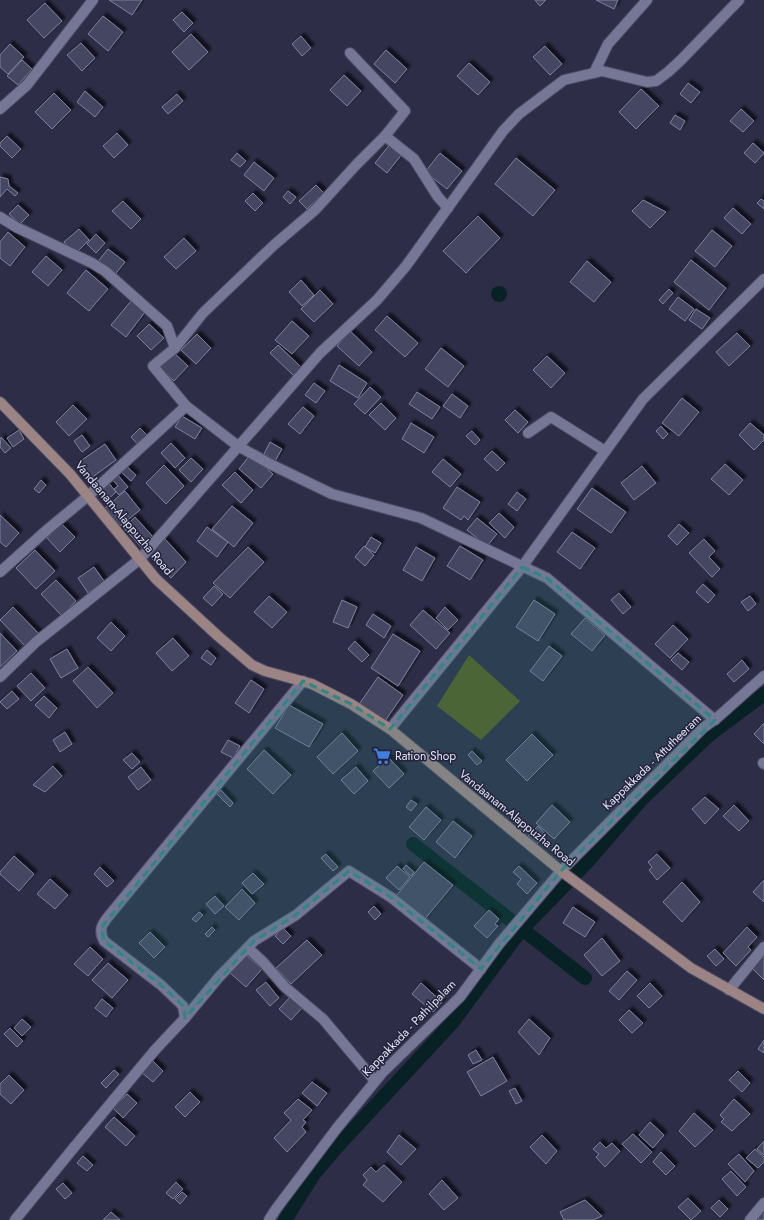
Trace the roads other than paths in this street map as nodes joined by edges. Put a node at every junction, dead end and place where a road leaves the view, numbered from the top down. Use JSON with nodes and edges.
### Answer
{"nodes":[{"id":1,"x":93,"y":0,"type":"edge"},
{"id":2,"x":648,"y":0,"type":"edge"},
{"id":3,"x":739,"y":0,"type":"edge"},
{"id":4,"x":350,"y":53,"type":"dead end"},
{"id":5,"x":594,"y":73,"type":"junction"},
{"id":6,"x":0,"y":110,"type":"edge"},
{"id":7,"x":385,"y":136,"type":"junction"},
{"id":8,"x":448,"y":208,"type":"junction"},
{"id":9,"x":0,"y":217,"type":"edge"},
{"id":10,"x":764,"y":279,"type":"edge"},
{"id":11,"x":175,"y":348,"type":"junction"},
{"id":12,"x":0,"y":402,"type":"edge"},
{"id":13,"x":186,"y":406,"type":"junction"},
{"id":14,"x":528,"y":433,"type":"dead end"},
{"id":15,"x":238,"y":446,"type":"junction"},
{"id":16,"x":605,"y":451,"type":"junction"},
{"id":17,"x":88,"y":496,"type":"junction"},
{"id":18,"x":140,"y":559,"type":"junction"},
{"id":19,"x":522,"y":567,"type":"junction"},
{"id":20,"x":0,"y":572,"type":"edge"},
{"id":21,"x":764,"y":676,"type":"edge"},
{"id":22,"x":0,"y":677,"type":"edge"},
{"id":23,"x":303,"y":682,"type":"junction"},
{"id":24,"x":715,"y":720,"type":"junction"},
{"id":25,"x":390,"y":729,"type":"junction"},
{"id":26,"x":563,"y":873,"type":"junction"},
{"id":27,"x":764,"y":947,"type":"edge"},
{"id":28,"x":248,"y":948,"type":"junction"},
{"id":29,"x":481,"y":969,"type":"junction"},
{"id":30,"x":729,"y":990,"type":"junction"},
{"id":31,"x":764,"y":1009,"type":"edge"},
{"id":32,"x":185,"y":1018,"type":"junction"},
{"id":33,"x":376,"y":1081,"type":"junction"},
{"id":34,"x":764,"y":1203,"type":"edge"},
{"id":35,"x":15,"y":1220,"type":"edge"},
{"id":36,"x":269,"y":1220,"type":"edge"},
{"id":37,"x":750,"y":1220,"type":"edge"}],
"edges":[{"from":1,"to":6,"type":"street"},
{"from":2,"to":5,"type":"street"},
{"from":3,"to":5,"type":"street"},
{"from":4,"to":7,"type":"street"},
{"from":5,"to":8,"type":"street"},
{"from":7,"to":8,"type":"street"},
{"from":7,"to":11,"type":"street"},
{"from":8,"to":15,"type":"street"},
{"from":9,"to":11,"type":"street"},
{"from":10,"to":16,"type":"street"},
{"from":11,"to":13,"type":"street"},
{"from":12,"to":17,"type":"main road","name":"Vandaanam-Alappuzha Road"},
{"from":13,"to":15,"type":"street"},
{"from":13,"to":17,"type":"street"},
{"from":14,"to":16,"type":"street"},
{"from":15,"to":18,"type":"street"},
{"from":15,"to":19,"type":"street"},
{"from":16,"to":19,"type":"street"},
{"from":17,"to":18,"type":"main road","name":"Vandaanam-Alappuzha Road"},
{"from":17,"to":20,"type":"street"},
{"from":18,"to":22,"type":"street"},
{"from":18,"to":23,"type":"main road","name":"Vandaanam-Alappuzha Road"},
{"from":19,"to":24,"type":"street"},
{"from":19,"to":25,"type":"street"},
{"from":21,"to":24,"type":"street","name":"Kappakkada - Attutheeram"},
{"from":23,"to":25,"type":"main road","name":"Vandaanam-Alappuzha Road"},
{"from":23,"to":32,"type":"street"},
{"from":24,"to":26,"type":"street","name":"Kappakkada - Attutheeram"},
{"from":25,"to":26,"type":"main road","name":"Vandaanam-Alappuzha Road"},
{"from":26,"to":29,"type":"street","name":"Kappakkada - Pathilpalam"},
{"from":26,"to":30,"type":"main road","name":"Vandaanam-Alappuzha Road"},
{"from":27,"to":30,"type":"street"},
{"from":28,"to":29,"type":"street"},
{"from":28,"to":32,"type":"street"},
{"from":28,"to":33,"type":"street"},
{"from":29,"to":33,"type":"street","name":"Kappakkada - Pathilpalam"},
{"from":30,"to":31,"type":"main road","name":"Vandaanam-Alappuzha Road"},
{"from":32,"to":35,"type":"street"},
{"from":33,"to":36,"type":"street","name":"Kappakkada - Pathilpalam"},
{"from":34,"to":37,"type":"street"}]}
